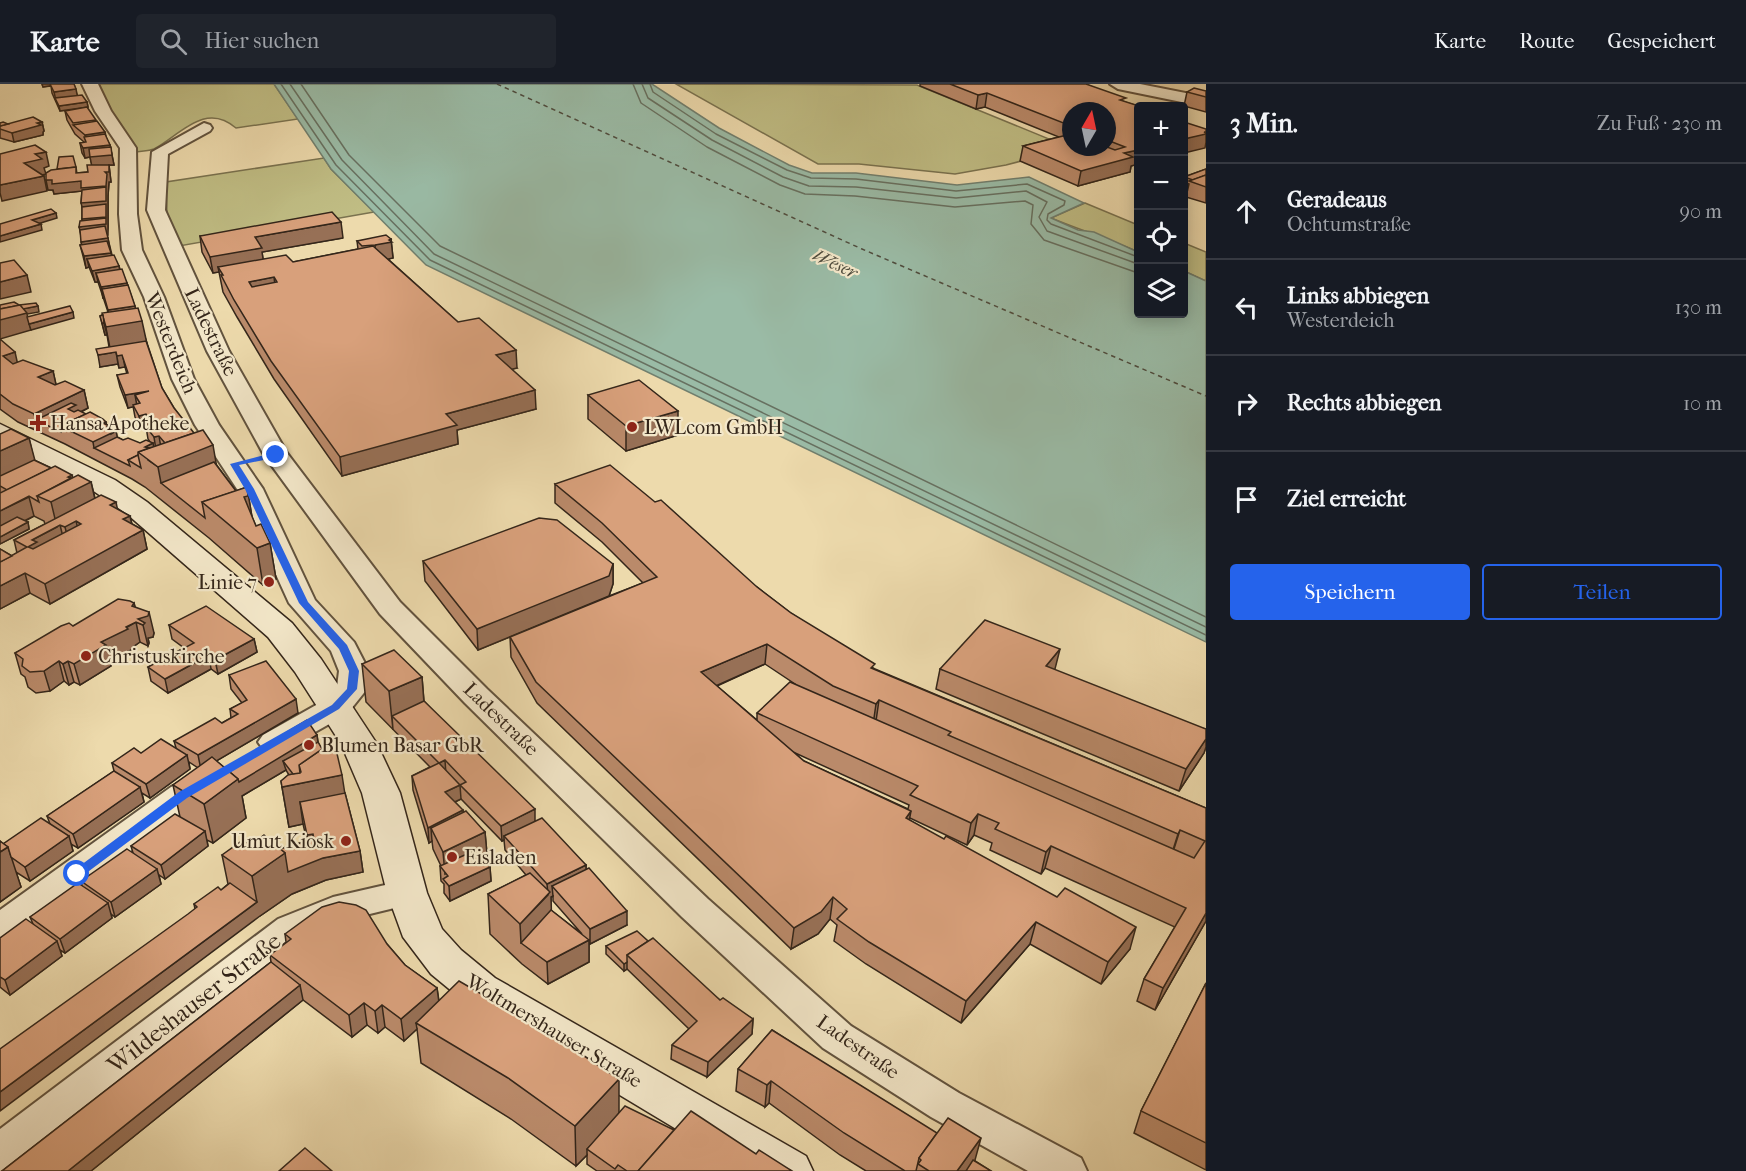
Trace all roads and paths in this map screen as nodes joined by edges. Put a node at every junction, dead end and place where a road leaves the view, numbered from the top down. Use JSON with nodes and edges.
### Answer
{"nodes":[{"id":1,"x":90,"y":84,"type":"edge"},
{"id":2,"x":1118,"y":84,"type":"edge"},
{"id":3,"x":1206,"y":102,"type":"edge"},
{"id":4,"x":204,"y":129,"type":"dead end"},
{"id":5,"x":0,"y":432,"type":"edge"},
{"id":6,"x":276,"y":455,"type":"junction"},
{"id":7,"x":234,"y":464,"type":"junction"},
{"id":8,"x":336,"y":707,"type":"junction"},
{"id":9,"x":407,"y":893,"type":"junction"},
{"id":10,"x":0,"y":929,"type":"edge"},
{"id":11,"x":0,"y":1153,"type":"edge"},
{"id":12,"x":789,"y":1171,"type":"edge"},
{"id":13,"x":1066,"y":1171,"type":"edge"}],
"edges":[{"from":1,"to":7,"type":"street","name":"Westerdeich"},
{"from":2,"to":3,"type":"street"},
{"from":4,"to":6,"type":"street","name":"Ladestraße"},
{"from":5,"to":8,"type":"street","name":"Woltmershauser Straße"},
{"from":6,"to":7,"type":"street"},
{"from":6,"to":13,"type":"street","name":"Ladestraße"},
{"from":7,"to":8,"type":"street","name":"Westerdeich"},
{"from":8,"to":9,"type":"street","name":"Woltmershauser Straße"},
{"from":8,"to":10,"type":"street"},
{"from":9,"to":11,"type":"street","name":"Wildeshauser Straße"},
{"from":9,"to":12,"type":"street","name":"Woltmershauser Straße"}]}
